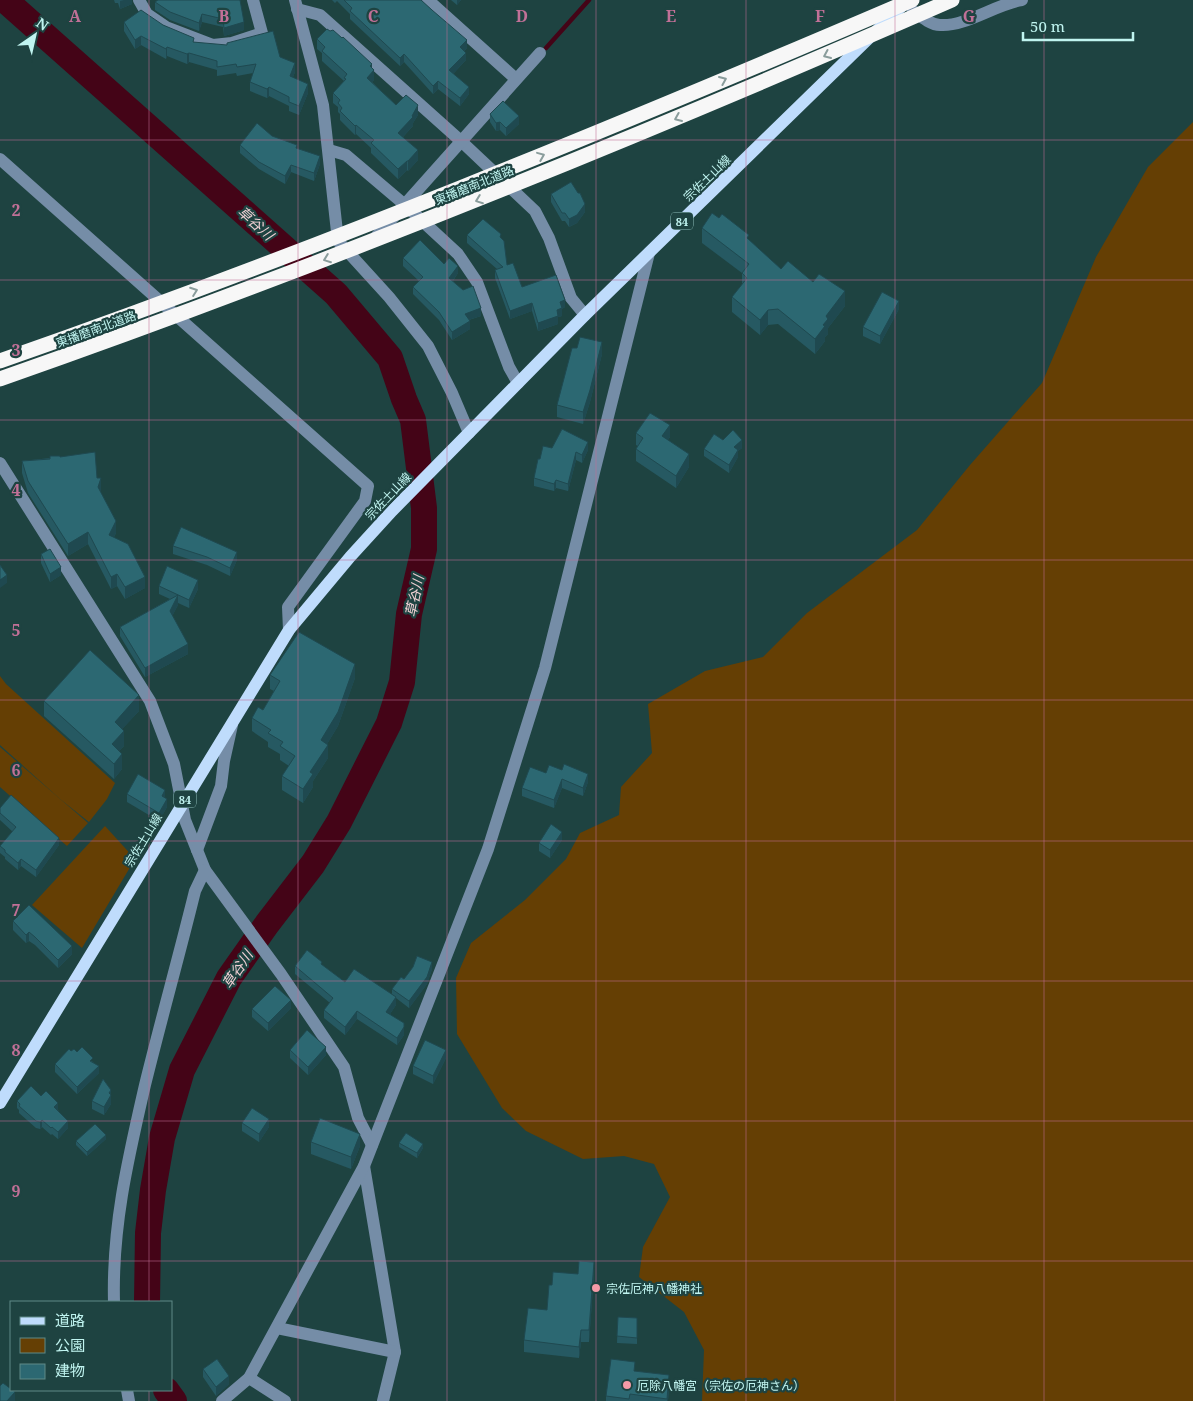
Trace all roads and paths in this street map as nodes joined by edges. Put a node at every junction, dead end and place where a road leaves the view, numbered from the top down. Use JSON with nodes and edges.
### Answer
{"nodes":[{"id":1,"x":139,"y":0,"type":"edge"},
{"id":2,"x":253,"y":0,"type":"edge"},
{"id":3,"x":428,"y":0,"type":"edge"},
{"id":4,"x":952,"y":0,"type":"edge"},
{"id":5,"x":1022,"y":0,"type":"edge"},
{"id":6,"x":905,"y":1,"type":"edge"},
{"id":7,"x":296,"y":5,"type":"edge"},
{"id":8,"x":540,"y":53,"type":"dead end"},
{"id":9,"x":516,"y":79,"type":"junction"},
{"id":10,"x":462,"y":142,"type":"junction"},
{"id":11,"x":329,"y":150,"type":"junction"},
{"id":12,"x":0,"y":159,"type":"edge"},
{"id":13,"x":405,"y":205,"type":"junction"},
{"id":14,"x":649,"y":253,"type":"junction"},
{"id":15,"x":356,"y":260,"type":"junction"},
{"id":16,"x":585,"y":315,"type":"junction"},
{"id":17,"x":0,"y":361,"type":"edge"},
{"id":18,"x":0,"y":379,"type":"edge"},
{"id":19,"x":518,"y":384,"type":"junction"},
{"id":20,"x":469,"y":433,"type":"junction"},
{"id":21,"x":0,"y":464,"type":"edge"},
{"id":22,"x":289,"y":630,"type":"junction"},
{"id":23,"x":232,"y":722,"type":"junction"},
{"id":24,"x":181,"y":805,"type":"junction"},
{"id":25,"x":197,"y":850,"type":"junction"},
{"id":26,"x":205,"y":870,"type":"junction"},
{"id":27,"x":0,"y":1102,"type":"edge"},
{"id":28,"x":372,"y":1145,"type":"junction"},
{"id":29,"x":364,"y":1166,"type":"junction"},
{"id":30,"x":114,"y":1301,"type":"edge"},
{"id":31,"x":277,"y":1328,"type":"junction"},
{"id":32,"x":395,"y":1352,"type":"junction"},
{"id":33,"x":249,"y":1378,"type":"junction"},
{"id":34,"x":222,"y":1401,"type":"edge"},
{"id":35,"x":285,"y":1401,"type":"edge"},
{"id":36,"x":383,"y":1401,"type":"edge"}],
"edges":[{"from":1,"to":2,"type":"street"},
{"from":3,"to":9,"type":"street"},
{"from":4,"to":18,"type":"highway","name":"東播磨南北道路","one_way":true},
{"from":5,"to":6,"type":"street"},
{"from":6,"to":14,"type":"main road","name":"宗佐土山線","number":"84"},
{"from":17,"to":6,"type":"highway","name":"東播磨南北道路","one_way":true},
{"from":7,"to":10,"type":"street"},
{"from":7,"to":11,"type":"street"},
{"from":8,"to":9,"type":"street"},
{"from":9,"to":10,"type":"street"},
{"from":10,"to":13,"type":"street"},
{"from":10,"to":16,"type":"street"},
{"from":11,"to":13,"type":"street"},
{"from":11,"to":15,"type":"street"},
{"from":12,"to":22,"type":"street"},
{"from":13,"to":15,"type":"street"},
{"from":13,"to":19,"type":"street"},
{"from":14,"to":16,"type":"main road","name":"宗佐土山線","number":"84"},
{"from":14,"to":28,"type":"street"},
{"from":15,"to":20,"type":"street"},
{"from":16,"to":19,"type":"main road","name":"宗佐土山線","number":"84"},
{"from":19,"to":20,"type":"main road","name":"宗佐土山線","number":"84"},
{"from":20,"to":22,"type":"main road","name":"宗佐土山線","number":"84"},
{"from":21,"to":24,"type":"street"},
{"from":22,"to":23,"type":"main road","name":"宗佐土山線","number":"84"},
{"from":23,"to":24,"type":"main road","name":"宗佐土山線","number":"84"},
{"from":23,"to":25,"type":"street"},
{"from":24,"to":25,"type":"street"},
{"from":24,"to":27,"type":"main road","name":"宗佐土山線","number":"84"},
{"from":25,"to":26,"type":"street"},
{"from":26,"to":28,"type":"street"},
{"from":26,"to":30,"type":"street"},
{"from":28,"to":29,"type":"street"},
{"from":29,"to":31,"type":"street"},
{"from":29,"to":32,"type":"street"},
{"from":31,"to":32,"type":"street"},
{"from":31,"to":33,"type":"street"},
{"from":32,"to":36,"type":"street"},
{"from":33,"to":34,"type":"street"},
{"from":33,"to":35,"type":"street"}]}
